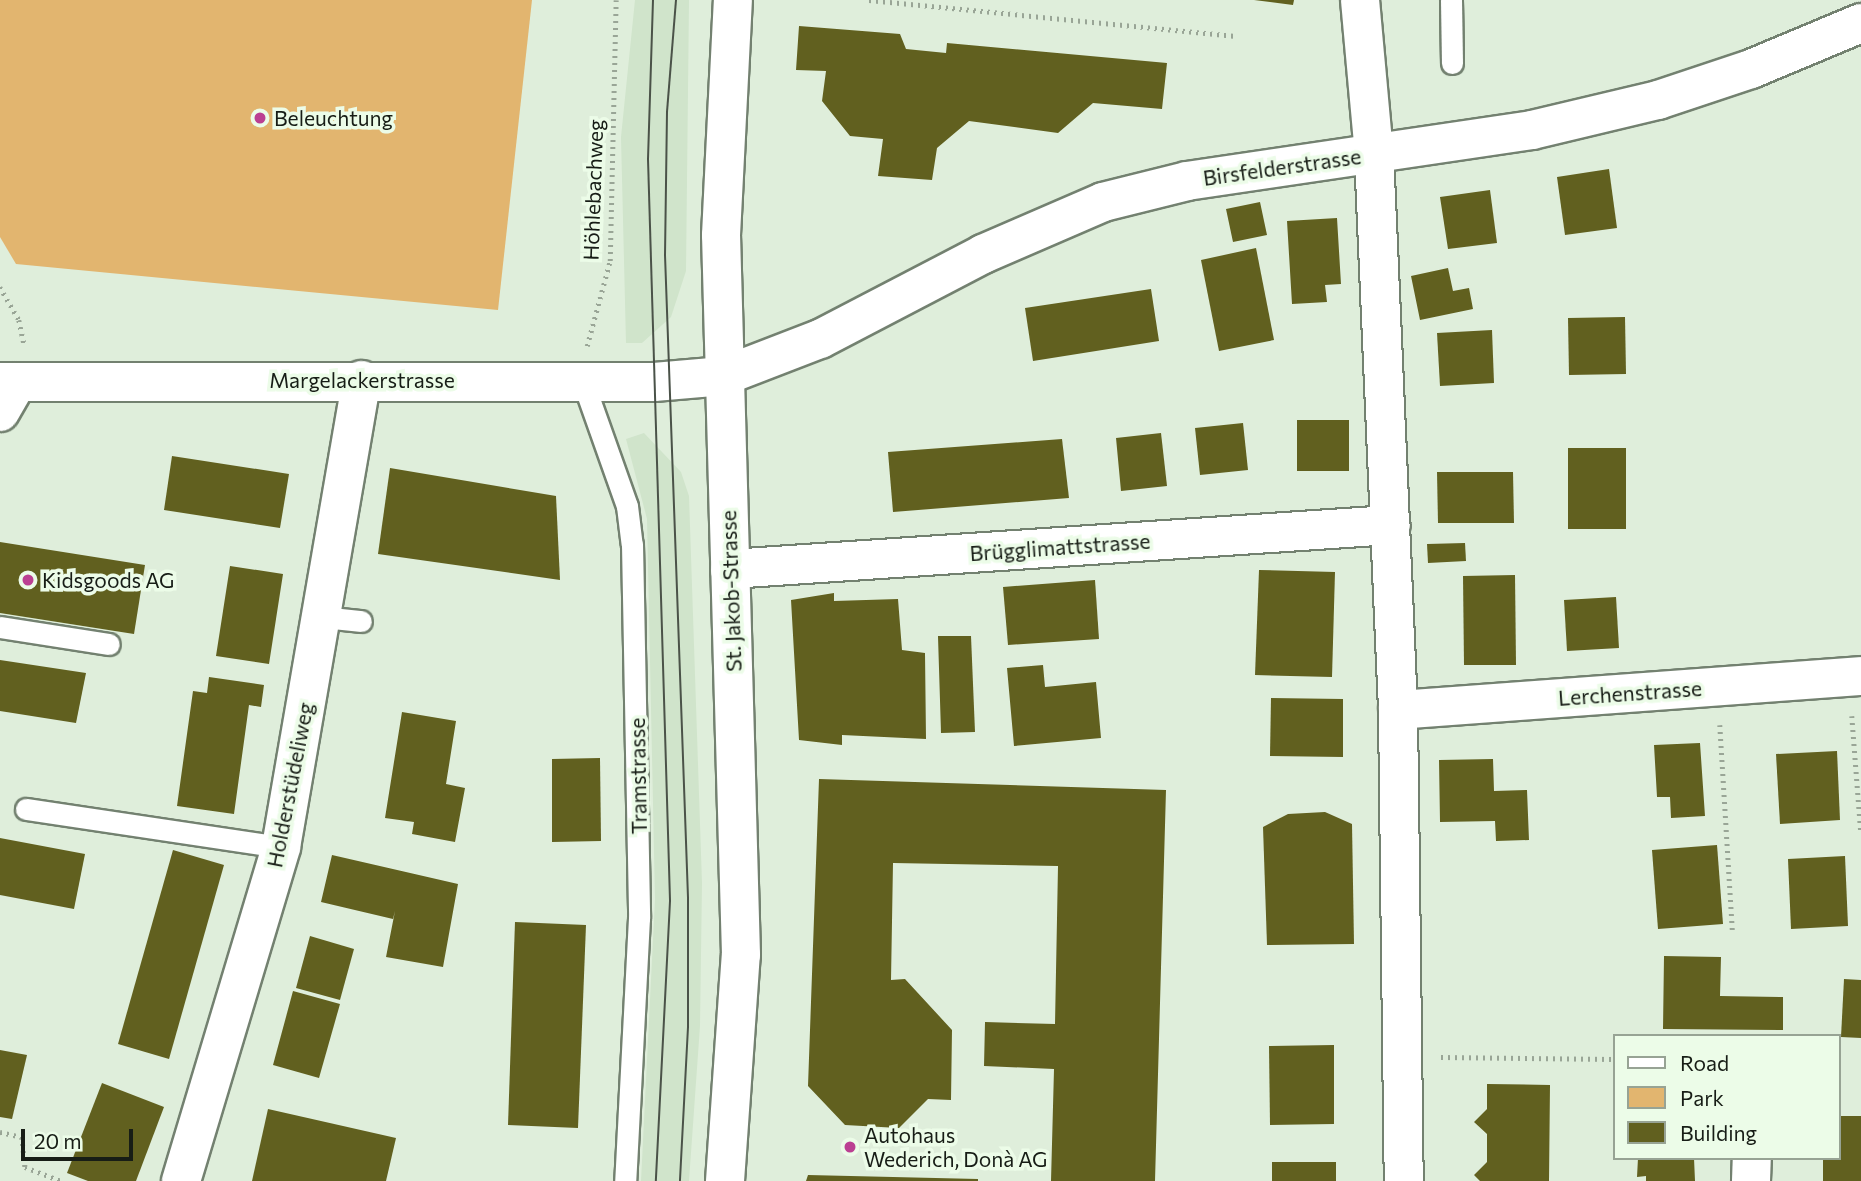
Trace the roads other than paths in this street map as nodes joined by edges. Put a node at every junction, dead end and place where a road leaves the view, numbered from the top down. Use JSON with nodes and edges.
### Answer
{"nodes":[{"id":1,"x":733,"y":0,"type":"edge"},
{"id":2,"x":1360,"y":0,"type":"edge"},
{"id":3,"x":1451,"y":0,"type":"edge"},
{"id":4,"x":1861,"y":23,"type":"edge"},
{"id":5,"x":1452,"y":63,"type":"dead end"},
{"id":6,"x":1374,"y":153,"type":"junction"},
{"id":7,"x":724,"y":376,"type":"junction"},
{"id":8,"x":582,"y":379,"type":"junction"},
{"id":9,"x":362,"y":380,"type":"junction"},
{"id":10,"x":12,"y":389,"type":"edge"},
{"id":11,"x":1391,"y":525,"type":"junction"},
{"id":12,"x":730,"y":569,"type":"junction"},
{"id":13,"x":322,"y":617,"type":"junction"},
{"id":14,"x":360,"y":621,"type":"dead end"},
{"id":15,"x":0,"y":627,"type":"edge"},
{"id":16,"x":109,"y":644,"type":"dead end"},
{"id":17,"x":1855,"y":676,"type":"edge"},
{"id":18,"x":1398,"y":710,"type":"junction"},
{"id":19,"x":26,"y":809,"type":"dead end"},
{"id":20,"x":281,"y":847,"type":"junction"},
{"id":21,"x":1752,"y":1160,"type":"edge"},
{"id":22,"x":181,"y":1181,"type":"edge"},
{"id":23,"x":625,"y":1181,"type":"edge"},
{"id":24,"x":725,"y":1181,"type":"edge"},
{"id":25,"x":1404,"y":1181,"type":"edge"},
{"id":26,"x":1751,"y":1181,"type":"edge"}],
"edges":[{"from":1,"to":7,"type":"street","name":"St. Jakob-Strasse"},
{"from":2,"to":6,"type":"street"},
{"from":3,"to":5,"type":"lane"},
{"from":4,"to":6,"type":"street","name":"Birsfelderstrasse"},
{"from":6,"to":7,"type":"street","name":"Birsfelderstrasse"},
{"from":6,"to":11,"type":"street"},
{"from":7,"to":8,"type":"street","name":"Margelackerstrasse"},
{"from":7,"to":12,"type":"street","name":"St. Jakob-Strasse"},
{"from":8,"to":9,"type":"street","name":"Margelackerstrasse"},
{"from":8,"to":23,"type":"lane","name":"Tramstrasse"},
{"from":9,"to":10,"type":"street","name":"Margelackerstrasse"},
{"from":9,"to":13,"type":"street","name":"Holderstüdeliweg"},
{"from":11,"to":12,"type":"street","name":"Brügglimattstrasse"},
{"from":11,"to":18,"type":"street"},
{"from":12,"to":24,"type":"street","name":"St. Jakob-Strasse"},
{"from":13,"to":14,"type":"lane"},
{"from":13,"to":20,"type":"street","name":"Holderstüdeliweg"},
{"from":15,"to":16,"type":"lane"},
{"from":17,"to":18,"type":"street","name":"Lerchenstrasse"},
{"from":18,"to":25,"type":"street"},
{"from":19,"to":20,"type":"lane"},
{"from":20,"to":22,"type":"street","name":"Holderstüdeliweg"},
{"from":21,"to":26,"type":"street"}]}
